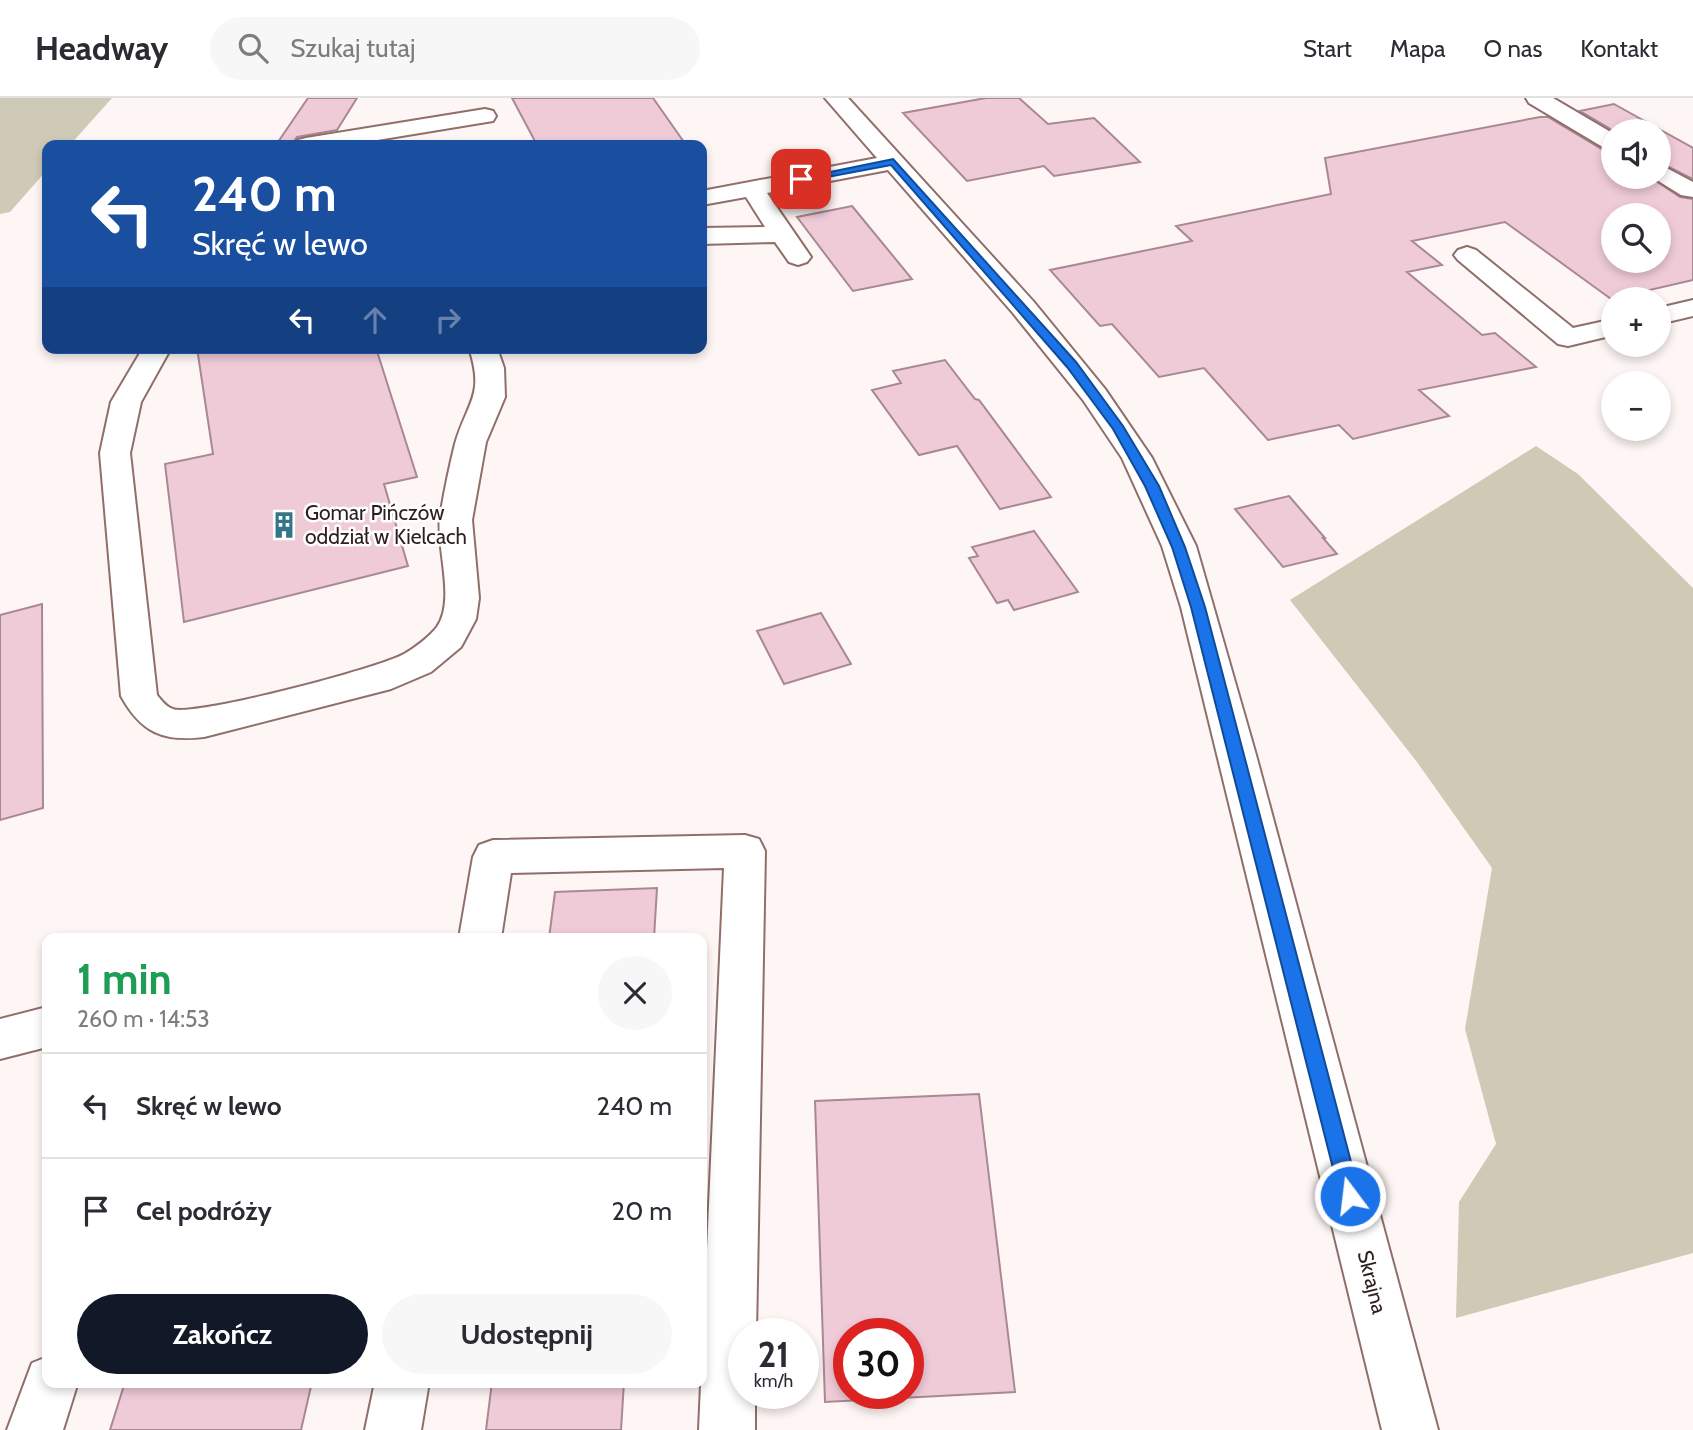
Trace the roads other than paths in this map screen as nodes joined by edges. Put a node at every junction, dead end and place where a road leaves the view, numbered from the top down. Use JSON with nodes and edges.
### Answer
{"nodes":[{"id":1,"x":836,"y":98,"type":"edge"},
{"id":2,"x":1537,"y":98,"type":"edge"},
{"id":3,"x":485,"y":116,"type":"edge"},
{"id":4,"x":1601,"y":136,"type":"edge"},
{"id":5,"x":337,"y":140,"type":"edge"},
{"id":6,"x":893,"y":162,"type":"junction"},
{"id":7,"x":1671,"y":179,"type":"edge"},
{"id":8,"x":752,"y":188,"type":"junction"},
{"id":9,"x":1692,"y":190,"type":"edge"},
{"id":10,"x":707,"y":197,"type":"edge"},
{"id":11,"x":783,"y":234,"type":"junction"},
{"id":12,"x":707,"y":236,"type":"edge"},
{"id":13,"x":1467,"y":254,"type":"dead end"},
{"id":14,"x":798,"y":257,"type":"dead end"},
{"id":15,"x":1693,"y":309,"type":"edge"},
{"id":16,"x":1671,"y":314,"type":"edge"},
{"id":17,"x":1601,"y":330,"type":"edge"},
{"id":18,"x":154,"y":354,"type":"edge"},
{"id":19,"x":485,"y":354,"type":"edge"},
{"id":20,"x":481,"y":933,"type":"edge"},
{"id":21,"x":42,"y":1028,"type":"edge"},
{"id":22,"x":0,"y":1040,"type":"edge"},
{"id":23,"x":49,"y":1388,"type":"edge"},
{"id":24,"x":401,"y":1388,"type":"edge"},
{"id":25,"x":35,"y":1430,"type":"edge"},
{"id":26,"x":393,"y":1430,"type":"edge"},
{"id":27,"x":727,"y":1430,"type":"edge"},
{"id":28,"x":1410,"y":1430,"type":"edge"}],
"edges":[{"from":1,"to":6,"type":"street","name":"Skrajna"},
{"from":2,"to":4,"type":"street"},
{"from":3,"to":5,"type":"street"},
{"from":6,"to":8,"type":"street"},
{"from":6,"to":28,"type":"street","name":"Skrajna"},
{"from":7,"to":9,"type":"street"},
{"from":8,"to":10,"type":"street"},
{"from":8,"to":11,"type":"street"},
{"from":11,"to":12,"type":"street"},
{"from":11,"to":14,"type":"street"},
{"from":13,"to":17,"type":"street"},
{"from":15,"to":16,"type":"street"},
{"from":18,"to":19,"type":"street"},
{"from":20,"to":27,"type":"street"},
{"from":21,"to":22,"type":"street"},
{"from":23,"to":25,"type":"street"},
{"from":24,"to":26,"type":"street"}]}
